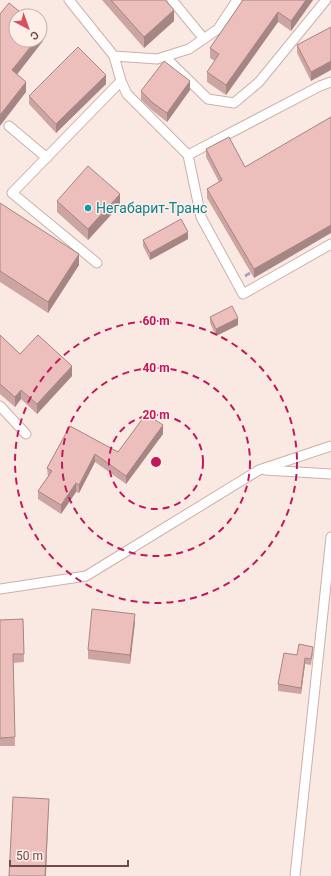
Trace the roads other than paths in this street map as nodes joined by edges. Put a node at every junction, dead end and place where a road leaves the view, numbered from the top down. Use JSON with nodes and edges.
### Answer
{"nodes":[{"id":1,"x":69,"y":0,"type":"edge"},
{"id":2,"x":172,"y":0,"type":"edge"},
{"id":3,"x":238,"y":0,"type":"edge"},
{"id":4,"x":326,"y":0,"type":"edge"},
{"id":5,"x":204,"y":39,"type":"junction"},
{"id":6,"x":114,"y":56,"type":"junction"},
{"id":7,"x":165,"y":57,"type":"junction"},
{"id":8,"x":121,"y":82,"type":"junction"},
{"id":9,"x":331,"y":82,"type":"edge"},
{"id":10,"x":9,"y":126,"type":"dead end"},
{"id":11,"x":188,"y":156,"type":"junction"},
{"id":12,"x":47,"y":158,"type":"junction"},
{"id":13,"x":331,"y":244,"type":"edge"},
{"id":14,"x":97,"y":263,"type":"dead end"},
{"id":15,"x":0,"y":406,"type":"edge"},
{"id":16,"x":26,"y":434,"type":"dead end"},
{"id":17,"x":331,"y":446,"type":"edge"},
{"id":18,"x":259,"y":470,"type":"junction"},
{"id":19,"x":331,"y":474,"type":"edge"},
{"id":20,"x":331,"y":537,"type":"edge"},
{"id":21,"x":0,"y":589,"type":"edge"},
{"id":22,"x":295,"y":876,"type":"edge"}],
"edges":[{"from":1,"to":6,"type":"lane"},
{"from":2,"to":5,"type":"lane"},
{"from":3,"to":5,"type":"lane"},
{"from":4,"to":7,"type":"lane"},
{"from":5,"to":7,"type":"lane"},
{"from":6,"to":7,"type":"lane"},
{"from":6,"to":8,"type":"lane"},
{"from":8,"to":11,"type":"lane"},
{"from":8,"to":12,"type":"lane"},
{"from":9,"to":11,"type":"lane"},
{"from":10,"to":12,"type":"lane"},
{"from":11,"to":13,"type":"lane"},
{"from":12,"to":14,"type":"lane"},
{"from":15,"to":16,"type":"lane"},
{"from":17,"to":18,"type":"lane"},
{"from":18,"to":19,"type":"lane"},
{"from":18,"to":21,"type":"lane"},
{"from":20,"to":22,"type":"lane"}]}
